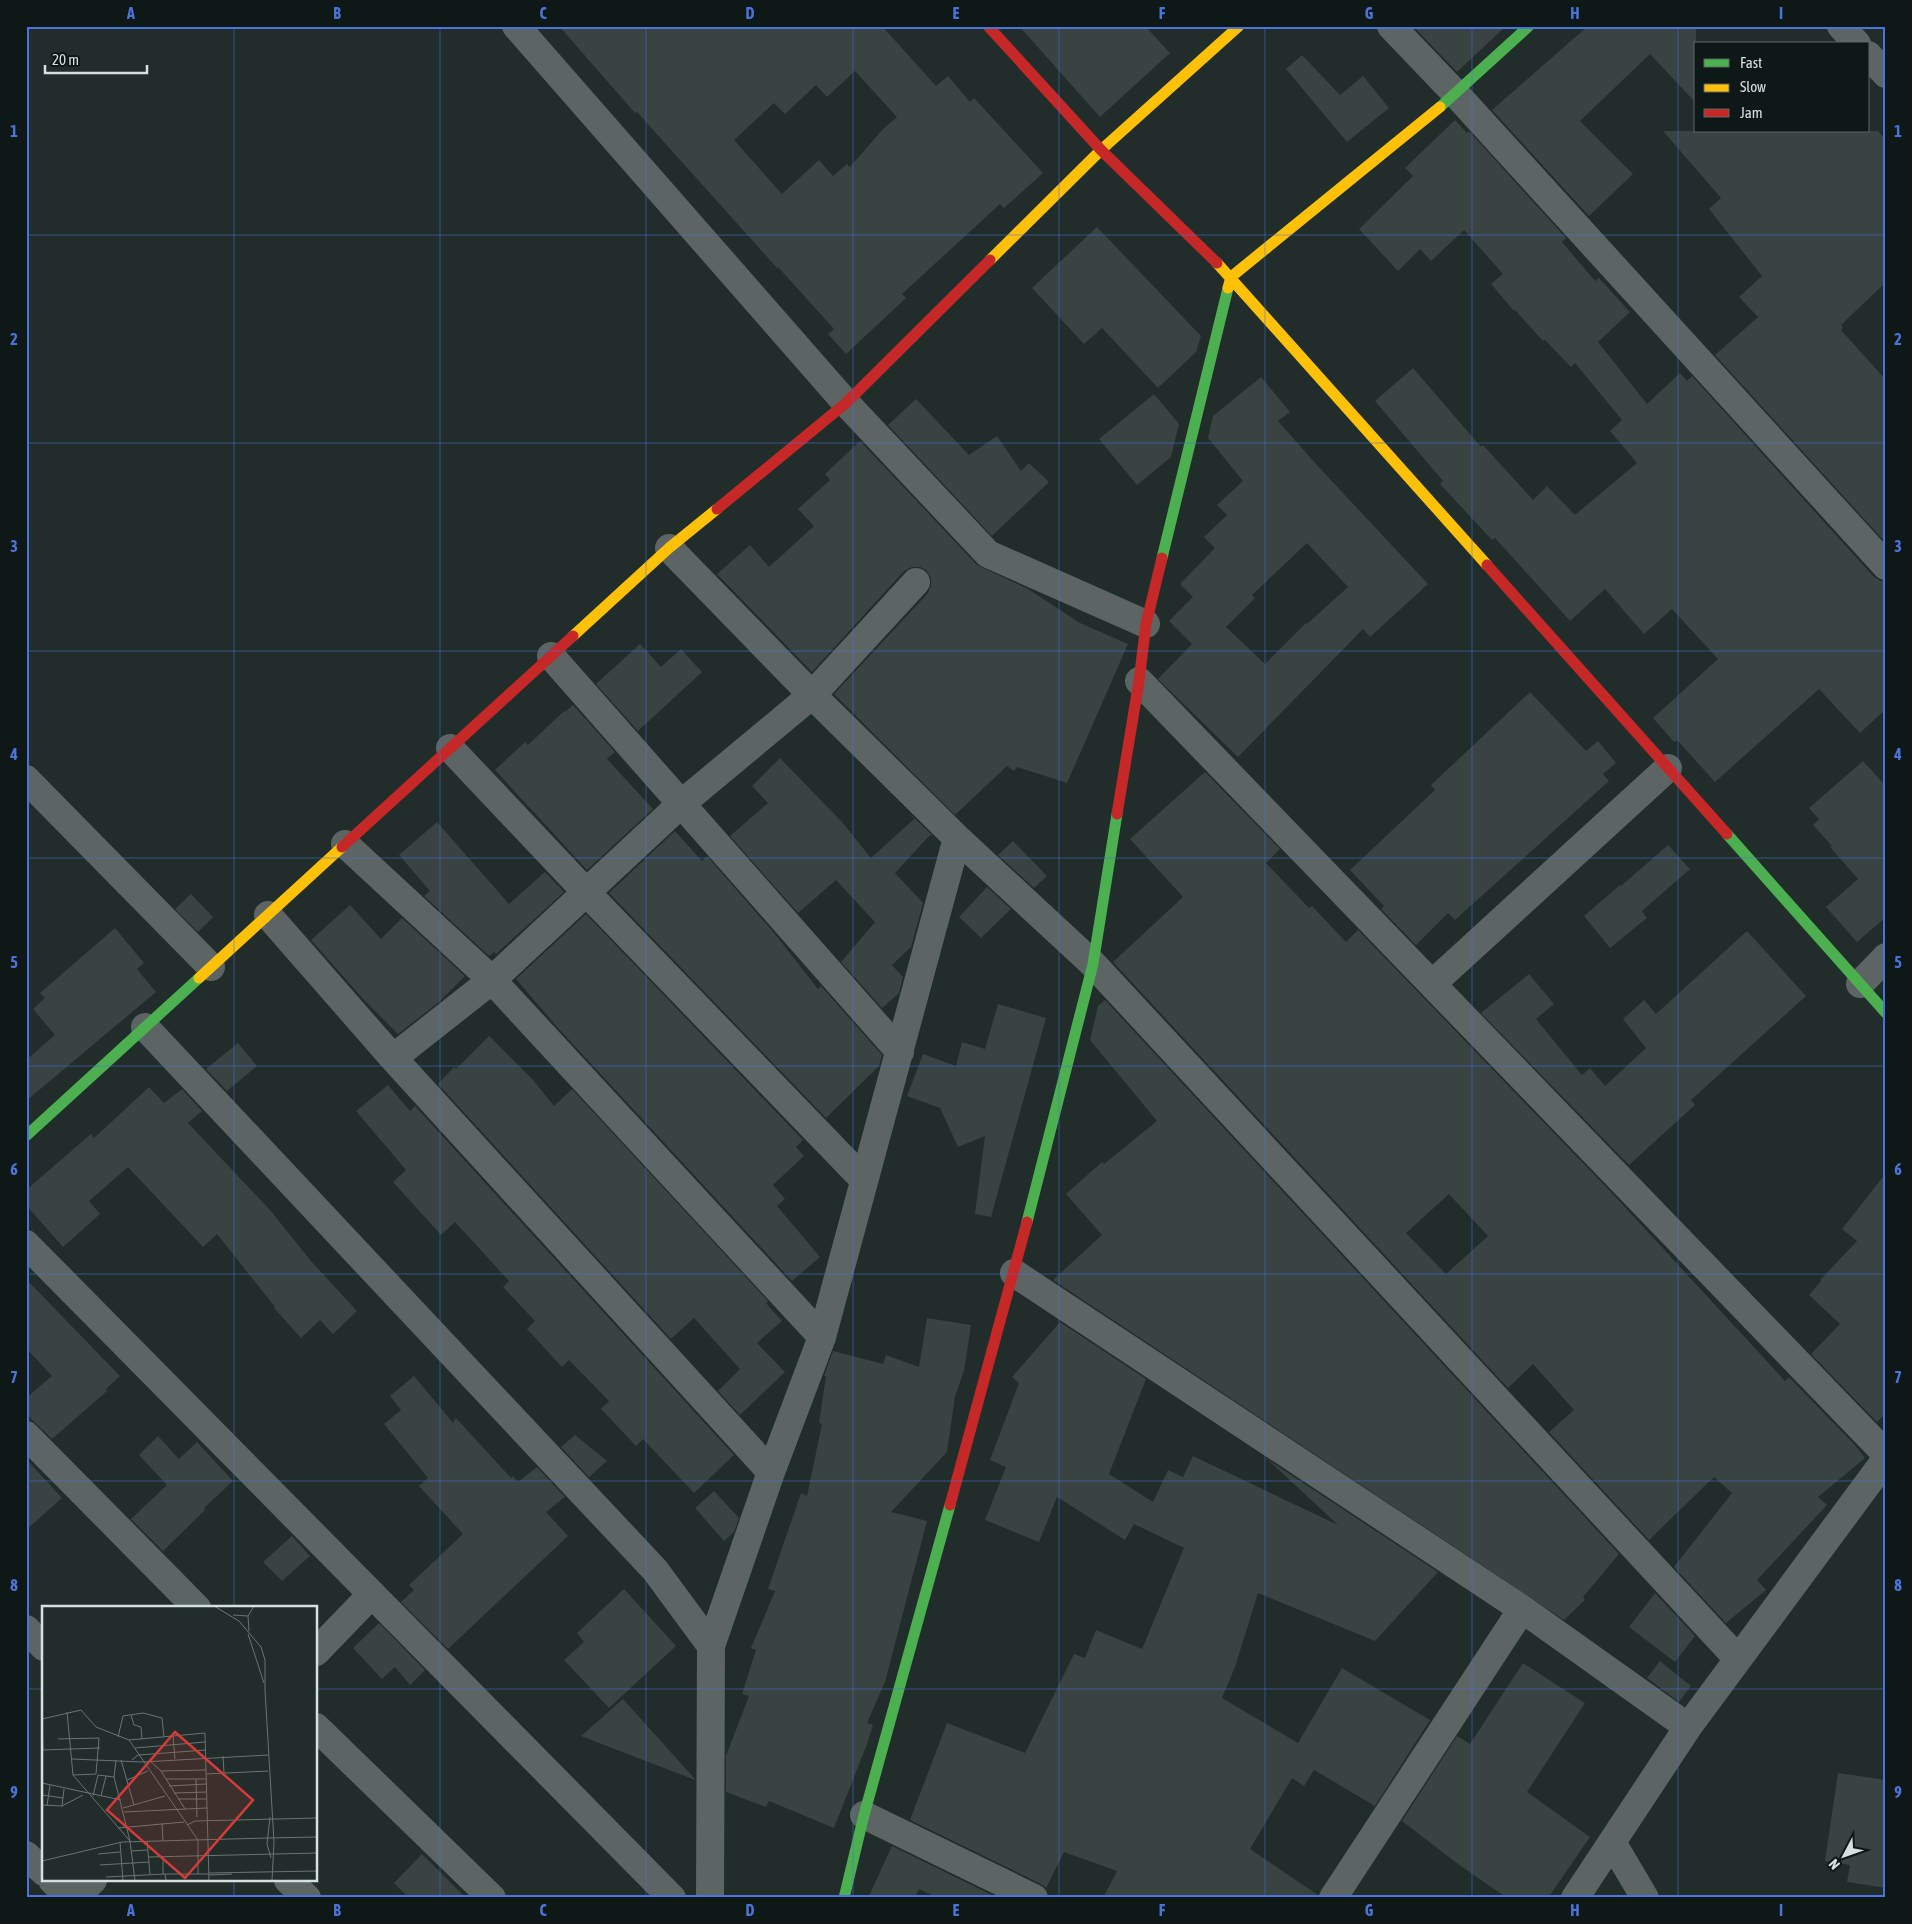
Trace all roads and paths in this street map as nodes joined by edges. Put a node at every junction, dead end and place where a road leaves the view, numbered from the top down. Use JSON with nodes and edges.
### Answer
{"nodes":[{"id":1,"x":516,"y":26,"type":"edge"},
{"id":2,"x":988,"y":26,"type":"edge"},
{"id":3,"x":1239,"y":26,"type":"edge"},
{"id":4,"x":1391,"y":26,"type":"edge"},
{"id":5,"x":1529,"y":26,"type":"edge"},
{"id":6,"x":1841,"y":26,"type":"edge"},
{"id":7,"x":1856,"y":42,"type":"edge"},
{"id":8,"x":1870,"y":57,"type":"edge"},
{"id":9,"x":1886,"y":74,"type":"edge"},
{"id":10,"x":1456,"y":94,"type":"junction"},
{"id":11,"x":1101,"y":150,"type":"junction"},
{"id":12,"x":1231,"y":277,"type":"junction"},
{"id":13,"x":846,"y":403,"type":"junction"},
{"id":14,"x":669,"y":548,"type":"junction"},
{"id":15,"x":1886,"y":566,"type":"edge"},
{"id":16,"x":916,"y":582,"type":"dead end"},
{"id":17,"x":1146,"y":624,"type":"junction"},
{"id":18,"x":550,"y":656,"type":"junction"},
{"id":19,"x":1138,"y":681,"type":"junction"},
{"id":20,"x":812,"y":694,"type":"junction"},
{"id":21,"x":450,"y":748,"type":"junction"},
{"id":22,"x":1668,"y":768,"type":"junction"},
{"id":23,"x":26,"y":779,"type":"edge"},
{"id":24,"x":681,"y":804,"type":"junction"},
{"id":25,"x":958,"y":838,"type":"junction"},
{"id":26,"x":345,"y":844,"type":"junction"},
{"id":27,"x":587,"y":893,"type":"junction"},
{"id":28,"x":268,"y":915,"type":"junction"},
{"id":29,"x":1886,"y":957,"type":"edge"},
{"id":30,"x":1093,"y":964,"type":"junction"},
{"id":31,"x":211,"y":967,"type":"junction"},
{"id":32,"x":492,"y":980,"type":"junction"},
{"id":33,"x":1432,"y":984,"type":"junction"},
{"id":34,"x":1860,"y":984,"type":"junction"},
{"id":35,"x":1886,"y":1013,"type":"edge"},
{"id":36,"x":145,"y":1027,"type":"junction"},
{"id":37,"x":900,"y":1052,"type":"junction"},
{"id":38,"x":393,"y":1058,"type":"junction"},
{"id":39,"x":26,"y":1136,"type":"edge"},
{"id":40,"x":864,"y":1180,"type":"junction"},
{"id":41,"x":26,"y":1244,"type":"edge"},
{"id":42,"x":1014,"y":1274,"type":"junction"},
{"id":43,"x":822,"y":1337,"type":"junction"},
{"id":44,"x":26,"y":1435,"type":"edge"},
{"id":45,"x":1886,"y":1454,"type":"edge"},
{"id":46,"x":1886,"y":1459,"type":"edge"},
{"id":47,"x":771,"y":1472,"type":"junction"},
{"id":48,"x":372,"y":1594,"type":"junction"},
{"id":49,"x":195,"y":1606,"type":"edge"},
{"id":50,"x":1522,"y":1609,"type":"junction"},
{"id":51,"x":26,"y":1629,"type":"edge"},
{"id":52,"x":42,"y":1645,"type":"edge"},
{"id":53,"x":711,"y":1646,"type":"junction"},
{"id":54,"x":318,"y":1650,"type":"edge"},
{"id":55,"x":1738,"y":1659,"type":"junction"},
{"id":56,"x":1688,"y":1727,"type":"junction"},
{"id":57,"x":318,"y":1729,"type":"edge"},
{"id":58,"x":864,"y":1815,"type":"junction"},
{"id":59,"x":1612,"y":1842,"type":"junction"},
{"id":60,"x":26,"y":1855,"type":"edge"},
{"id":61,"x":42,"y":1870,"type":"edge"},
{"id":62,"x":54,"y":1882,"type":"edge"},
{"id":63,"x":91,"y":1882,"type":"edge"},
{"id":64,"x":290,"y":1882,"type":"edge"},
{"id":65,"x":70,"y":1898,"type":"edge"},
{"id":66,"x":76,"y":1898,"type":"edge"},
{"id":67,"x":307,"y":1898,"type":"edge"},
{"id":68,"x":492,"y":1898,"type":"edge"},
{"id":69,"x":672,"y":1898,"type":"edge"},
{"id":70,"x":710,"y":1898,"type":"edge"},
{"id":71,"x":844,"y":1898,"type":"edge"},
{"id":72,"x":1034,"y":1898,"type":"edge"},
{"id":73,"x":1333,"y":1898,"type":"edge"},
{"id":74,"x":1575,"y":1898,"type":"edge"},
{"id":75,"x":1645,"y":1898,"type":"edge"}],
"edges":[{"from":1,"to":13,"type":"street"},
{"from":2,"to":11,"type":"street"},
{"from":3,"to":11,"type":"street"},
{"from":4,"to":10,"type":"street"},
{"from":5,"to":10,"type":"street"},
{"from":6,"to":7,"type":"street"},
{"from":8,"to":9,"type":"street"},
{"from":10,"to":12,"type":"street"},
{"from":10,"to":15,"type":"street"},
{"from":11,"to":12,"type":"street"},
{"from":11,"to":13,"type":"street"},
{"from":12,"to":17,"type":"street"},
{"from":12,"to":22,"type":"street"},
{"from":13,"to":14,"type":"street"},
{"from":13,"to":17,"type":"street"},
{"from":14,"to":18,"type":"street"},
{"from":14,"to":20,"type":"street"},
{"from":16,"to":20,"type":"street"},
{"from":17,"to":19,"type":"street"},
{"from":18,"to":21,"type":"street"},
{"from":18,"to":24,"type":"street"},
{"from":19,"to":30,"type":"street"},
{"from":19,"to":33,"type":"street"},
{"from":20,"to":24,"type":"street"},
{"from":20,"to":25,"type":"street"},
{"from":21,"to":26,"type":"street"},
{"from":21,"to":27,"type":"street"},
{"from":22,"to":33,"type":"street"},
{"from":22,"to":34,"type":"street"},
{"from":23,"to":31,"type":"street"},
{"from":24,"to":27,"type":"street"},
{"from":24,"to":37,"type":"street"},
{"from":25,"to":30,"type":"street"},
{"from":25,"to":37,"type":"street"},
{"from":26,"to":28,"type":"street"},
{"from":26,"to":32,"type":"street"},
{"from":27,"to":32,"type":"street"},
{"from":27,"to":40,"type":"street"},
{"from":28,"to":31,"type":"street"},
{"from":28,"to":38,"type":"street"},
{"from":29,"to":34,"type":"street"},
{"from":30,"to":42,"type":"street"},
{"from":30,"to":55,"type":"street"},
{"from":31,"to":36,"type":"street"},
{"from":32,"to":38,"type":"street"},
{"from":32,"to":43,"type":"street"},
{"from":33,"to":45,"type":"street"},
{"from":34,"to":35,"type":"street"},
{"from":36,"to":39,"type":"street"},
{"from":36,"to":53,"type":"street"},
{"from":37,"to":40,"type":"street"},
{"from":38,"to":47,"type":"street"},
{"from":40,"to":43,"type":"street"},
{"from":41,"to":48,"type":"street"},
{"from":42,"to":50,"type":"street"},
{"from":42,"to":58,"type":"street"},
{"from":43,"to":47,"type":"street"},
{"from":44,"to":49,"type":"street"},
{"from":46,"to":55,"type":"street"},
{"from":47,"to":53,"type":"street"},
{"from":48,"to":54,"type":"street"},
{"from":48,"to":69,"type":"street"},
{"from":50,"to":56,"type":"street"},
{"from":50,"to":73,"type":"street"},
{"from":51,"to":52,"type":"street"},
{"from":53,"to":70,"type":"street"},
{"from":55,"to":56,"type":"street"},
{"from":56,"to":59,"type":"street"},
{"from":57,"to":68,"type":"street"},
{"from":58,"to":71,"type":"street"},
{"from":58,"to":72,"type":"street"},
{"from":59,"to":74,"type":"street"},
{"from":59,"to":75,"type":"street"},
{"from":60,"to":61,"type":"street"},
{"from":62,"to":65,"type":"street"},
{"from":63,"to":66,"type":"street"},
{"from":64,"to":67,"type":"street"}]}
